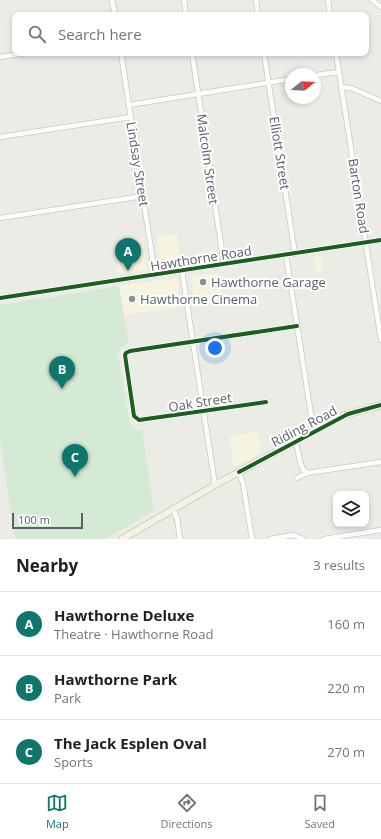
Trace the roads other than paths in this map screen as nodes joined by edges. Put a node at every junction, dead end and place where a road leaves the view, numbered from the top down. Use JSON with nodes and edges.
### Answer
{"nodes":[{"id":1,"x":112,"y":0,"type":"edge"},
{"id":2,"x":184,"y":0,"type":"edge"},
{"id":3,"x":256,"y":0,"type":"edge"},
{"id":4,"x":328,"y":0,"type":"edge"},
{"id":5,"x":372,"y":0,"type":"edge"},
{"id":6,"x":381,"y":7,"type":"edge"},
{"id":7,"x":114,"y":12,"type":"edge"},
{"id":8,"x":186,"y":12,"type":"edge"},
{"id":9,"x":258,"y":12,"type":"edge"},
{"id":10,"x":330,"y":12,"type":"edge"},
{"id":11,"x":12,"y":55,"type":"edge"},
{"id":12,"x":121,"y":56,"type":"edge"},
{"id":13,"x":192,"y":56,"type":"edge"},
{"id":14,"x":264,"y":56,"type":"edge"},
{"id":15,"x":336,"y":56,"type":"edge"},
{"id":16,"x":0,"y":57,"type":"edge"},
{"id":17,"x":339,"y":72,"type":"junction"},
{"id":18,"x":321,"y":75,"type":"edge"},
{"id":19,"x":285,"y":80,"type":"edge"},
{"id":20,"x":269,"y":83,"type":"junction"},
{"id":21,"x":341,"y":88,"type":"junction"},
{"id":22,"x":198,"y":94,"type":"junction"},
{"id":23,"x":381,"y":101,"type":"edge"},
{"id":24,"x":129,"y":105,"type":"junction"},
{"id":25,"x":131,"y":117,"type":"junction"},
{"id":26,"x":0,"y":137,"type":"edge"},
{"id":27,"x":143,"y":196,"type":"junction"},
{"id":28,"x":0,"y":218,"type":"edge"},
{"id":29,"x":381,"y":240,"type":"edge"},
{"id":30,"x":366,"y":243,"type":"junction"},
{"id":31,"x":295,"y":254,"type":"junction"},
{"id":32,"x":286,"y":255,"type":"junction"},
{"id":33,"x":224,"y":264,"type":"junction"},
{"id":34,"x":182,"y":271,"type":"junction"},
{"id":35,"x":155,"y":275,"type":"junction"},
{"id":36,"x":0,"y":298,"type":"edge"},
{"id":37,"x":379,"y":318,"type":"edge"},
{"id":38,"x":297,"y":326,"type":"junction"},
{"id":39,"x":381,"y":340,"type":"edge"},
{"id":40,"x":193,"y":341,"type":"junction"},
{"id":41,"x":266,"y":402,"type":"dead end"},
{"id":42,"x":381,"y":405,"type":"edge"},
{"id":43,"x":204,"y":411,"type":"junction"},
{"id":44,"x":316,"y":430,"type":"junction"},
{"id":45,"x":295,"y":442,"type":"junction"},
{"id":46,"x":381,"y":462,"type":"edge"},
{"id":47,"x":239,"y":472,"type":"junction"},
{"id":48,"x":307,"y":473,"type":"junction"},
{"id":49,"x":297,"y":478,"type":"dead end"},
{"id":50,"x":215,"y":485,"type":"junction"},
{"id":51,"x":173,"y":509,"type":"junction"},
{"id":52,"x":381,"y":530,"type":"edge"},
{"id":53,"x":122,"y":539,"type":"edge"},
{"id":54,"x":180,"y":539,"type":"edge"},
{"id":55,"x":252,"y":539,"type":"edge"},
{"id":56,"x":270,"y":539,"type":"edge"},
{"id":57,"x":303,"y":539,"type":"edge"},
{"id":58,"x":324,"y":539,"type":"edge"}],
"edges":[{"from":1,"to":7,"type":"street"},
{"from":2,"to":8,"type":"street"},
{"from":3,"to":9,"type":"street"},
{"from":4,"to":10,"type":"street"},
{"from":5,"to":6,"type":"street"},
{"from":11,"to":16,"type":"street"},
{"from":12,"to":24,"type":"street","name":"Lindsay Street"},
{"from":13,"to":22,"type":"street","name":"Malcolm Street"},
{"from":14,"to":20,"type":"street","name":"Elliott Street"},
{"from":15,"to":17,"type":"street","name":"Barton Road"},
{"from":17,"to":18,"type":"street"},
{"from":17,"to":21,"type":"street","name":"Barton Road"},
{"from":19,"to":20,"type":"street"},
{"from":20,"to":22,"type":"street"},
{"from":20,"to":31,"type":"street","name":"Elliott Street"},
{"from":21,"to":23,"type":"street"},
{"from":21,"to":30,"type":"street","name":"Barton Road"},
{"from":22,"to":24,"type":"street"},
{"from":22,"to":33,"type":"street","name":"Malcolm Street"},
{"from":24,"to":25,"type":"street","name":"Lindsay Street"},
{"from":25,"to":26,"type":"street"},
{"from":25,"to":27,"type":"street","name":"Lindsay Street"},
{"from":27,"to":28,"type":"street"},
{"from":27,"to":35,"type":"street","name":"Lindsay Street"},
{"from":29,"to":30,"type":"street","name":"Hawthorne Road"},
{"from":30,"to":31,"type":"street","name":"Hawthorne Road"},
{"from":30,"to":37,"type":"street","name":"Barton Road"},
{"from":31,"to":32,"type":"street","name":"Hawthorne Road"},
{"from":32,"to":33,"type":"street","name":"Hawthorne Road"},
{"from":32,"to":38,"type":"street"},
{"from":33,"to":34,"type":"street","name":"Hawthorne Road"},
{"from":34,"to":35,"type":"street","name":"Hawthorne Road"},
{"from":34,"to":40,"type":"street"},
{"from":35,"to":36,"type":"street","name":"Hawthorne Road"},
{"from":37,"to":39,"type":"street","name":"Barton Road"},
{"from":38,"to":40,"type":"street"},
{"from":38,"to":44,"type":"street"},
{"from":40,"to":43,"type":"street"},
{"from":40,"to":43,"type":"street","name":"Oak Street"},
{"from":41,"to":43,"type":"street","name":"Oak Street"},
{"from":42,"to":44,"type":"main road","name":"Riding Road"},
{"from":43,"to":50,"type":"street"},
{"from":44,"to":45,"type":"main road","name":"Riding Road"},
{"from":45,"to":47,"type":"main road","name":"Riding Road"},
{"from":45,"to":48,"type":"street"},
{"from":46,"to":48,"type":"street"},
{"from":47,"to":50,"type":"main road","name":"Riding Road"},
{"from":47,"to":55,"type":"street"},
{"from":48,"to":49,"type":"street"},
{"from":50,"to":51,"type":"main road","name":"Riding Road"},
{"from":51,"to":53,"type":"main road","name":"Riding Road"},
{"from":51,"to":54,"type":"street"},
{"from":52,"to":58,"type":"street"},
{"from":56,"to":57,"type":"street"}]}
